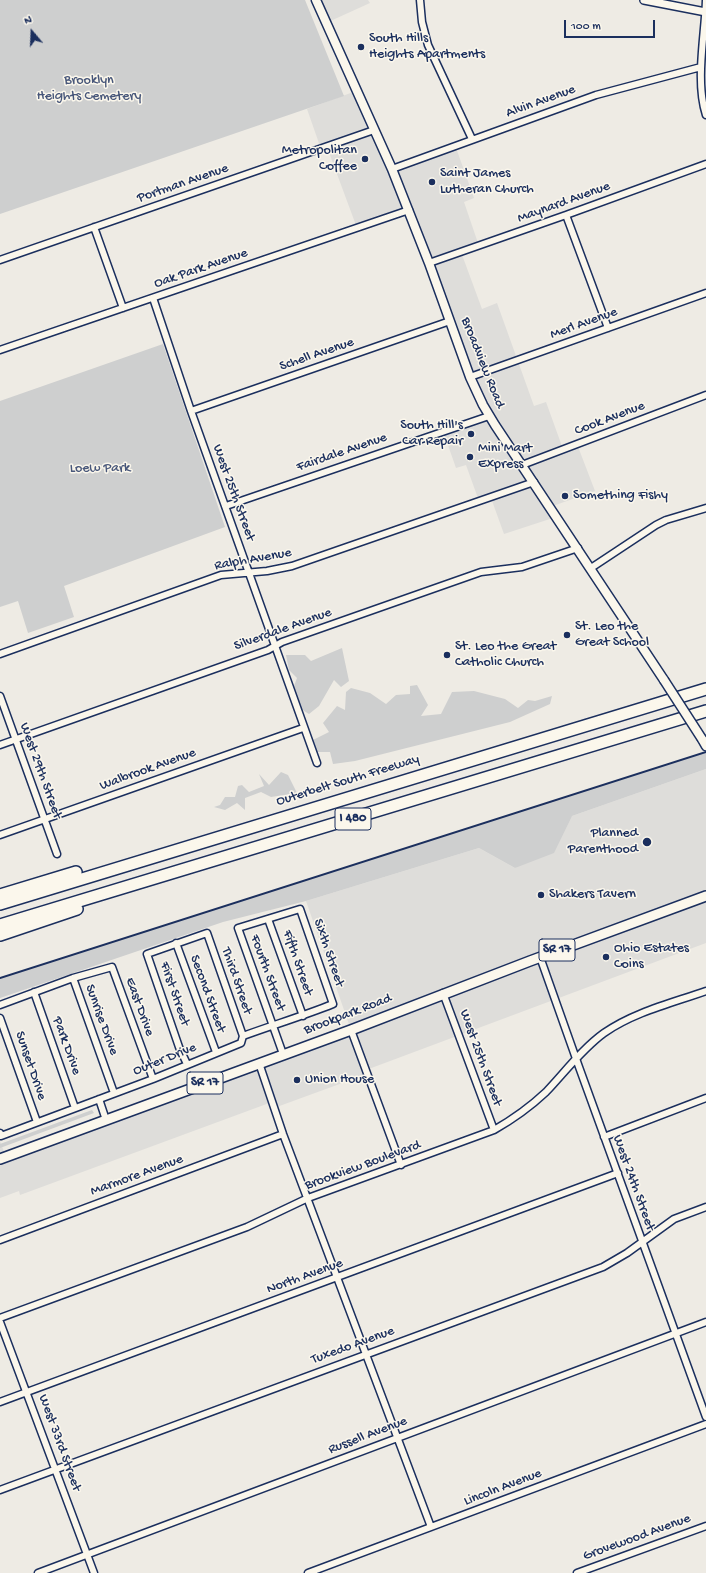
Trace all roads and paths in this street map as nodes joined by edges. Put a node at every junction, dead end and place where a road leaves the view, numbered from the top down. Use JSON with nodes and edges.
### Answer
{"nodes":[{"id":1,"x":316,"y":0,"type":"edge"},
{"id":2,"x":420,"y":0,"type":"edge"},
{"id":3,"x":644,"y":0,"type":"edge"},
{"id":4,"x":706,"y":0,"type":"edge"},
{"id":5,"x":706,"y":12,"type":"edge"},
{"id":6,"x":701,"y":67,"type":"junction"},
{"id":7,"x":706,"y":115,"type":"edge"},
{"id":8,"x":374,"y":130,"type":"junction"},
{"id":9,"x":472,"y":139,"type":"junction"},
{"id":10,"x":706,"y":164,"type":"edge"},
{"id":11,"x":392,"y":169,"type":"junction"},
{"id":12,"x":409,"y":210,"type":"junction"},
{"id":13,"x":566,"y":215,"type":"junction"},
{"id":14,"x":94,"y":227,"type":"junction"},
{"id":15,"x":0,"y":260,"type":"edge"},
{"id":16,"x":429,"y":263,"type":"junction"},
{"id":17,"x":706,"y":293,"type":"edge"},
{"id":18,"x":153,"y":298,"type":"junction"},
{"id":19,"x":123,"y":308,"type":"junction"},
{"id":20,"x":450,"y":321,"type":"junction"},
{"id":21,"x":608,"y":328,"type":"junction"},
{"id":22,"x":0,"y":350,"type":"edge"},
{"id":23,"x":470,"y":377,"type":"junction"},
{"id":24,"x":706,"y":395,"type":"edge"},
{"id":25,"x":191,"y":411,"type":"junction"},
{"id":26,"x":489,"y":416,"type":"junction"},
{"id":27,"x":522,"y":465,"type":"junction"},
{"id":28,"x":534,"y":482,"type":"junction"},
{"id":29,"x":226,"y":506,"type":"junction"},
{"id":30,"x":706,"y":508,"type":"edge"},
{"id":31,"x":578,"y":548,"type":"junction"},
{"id":32,"x":591,"y":568,"type":"junction"},
{"id":33,"x":248,"y":572,"type":"junction"},
{"id":34,"x":274,"y":646,"type":"junction"},
{"id":35,"x":0,"y":654,"type":"edge"},
{"id":36,"x":706,"y":689,"type":"edge"},
{"id":37,"x":0,"y":696,"type":"edge"},
{"id":38,"x":706,"y":711,"type":"edge"},
{"id":39,"x":303,"y":728,"type":"junction"},
{"id":40,"x":16,"y":740,"type":"junction"},
{"id":41,"x":0,"y":745,"type":"edge"},
{"id":42,"x":706,"y":746,"type":"edge"},
{"id":43,"x":317,"y":763,"type":"dead end"},
{"id":44,"x":44,"y":820,"type":"junction"},
{"id":45,"x":0,"y":835,"type":"edge"},
{"id":46,"x":57,"y":854,"type":"dead end"},
{"id":47,"x":138,"y":861,"type":"junction"},
{"id":48,"x":139,"y":883,"type":"junction"},
{"id":49,"x":0,"y":895,"type":"edge"},
{"id":50,"x":706,"y":896,"type":"edge"},
{"id":51,"x":0,"y":904,"type":"edge"},
{"id":52,"x":268,"y":918,"type":"junction"},
{"id":53,"x":0,"y":925,"type":"edge"},
{"id":54,"x":0,"y":935,"type":"edge"},
{"id":55,"x":176,"y":943,"type":"junction"},
{"id":56,"x":540,"y":956,"type":"junction"},
{"id":57,"x":73,"y":978,"type":"junction"},
{"id":58,"x":706,"y":991,"type":"edge"},
{"id":59,"x":34,"y":992,"type":"junction"},
{"id":60,"x":444,"y":993,"type":"junction"},
{"id":61,"x":334,"y":1004,"type":"joint"},
{"id":62,"x":0,"y":1005,"type":"edge"},
{"id":63,"x":303,"y":1016,"type":"junction"},
{"id":64,"x":0,"y":1018,"type":"edge"},
{"id":65,"x":272,"y":1026,"type":"junction"},
{"id":66,"x":351,"y":1030,"type":"junction"},
{"id":67,"x":243,"y":1036,"type":"junction"},
{"id":68,"x":216,"y":1052,"type":"junction"},
{"id":69,"x":284,"y":1054,"type":"junction"},
{"id":70,"x":576,"y":1059,"type":"junction"},
{"id":71,"x":259,"y":1063,"type":"junction"},
{"id":72,"x":188,"y":1064,"type":"junction"},
{"id":73,"x":153,"y":1079,"type":"junction"},
{"id":74,"x":114,"y":1093,"type":"junction"},
{"id":75,"x":706,"y":1098,"type":"edge"},
{"id":76,"x":98,"y":1099,"type":"junction"},
{"id":77,"x":75,"y":1108,"type":"junction"},
{"id":78,"x":106,"y":1120,"type":"junction"},
{"id":79,"x":37,"y":1122,"type":"junction"},
{"id":80,"x":494,"y":1130,"type":"junction"},
{"id":81,"x":1,"y":1134,"type":"edge"},
{"id":82,"x":283,"y":1134,"type":"junction"},
{"id":83,"x":604,"y":1137,"type":"junction"},
{"id":84,"x":0,"y":1159,"type":"edge"},
{"id":85,"x":401,"y":1165,"type":"junction"},
{"id":86,"x":618,"y":1173,"type":"junction"},
{"id":87,"x":308,"y":1198,"type":"junction"},
{"id":88,"x":706,"y":1207,"type":"edge"},
{"id":89,"x":0,"y":1240,"type":"edge"},
{"id":90,"x":642,"y":1242,"type":"junction"},
{"id":91,"x":337,"y":1277,"type":"junction"},
{"id":92,"x":0,"y":1318,"type":"edge"},
{"id":93,"x":0,"y":1322,"type":"edge"},
{"id":94,"x":706,"y":1322,"type":"edge"},
{"id":95,"x":676,"y":1334,"type":"junction"},
{"id":96,"x":366,"y":1354,"type":"junction"},
{"id":97,"x":27,"y":1392,"type":"junction"},
{"id":98,"x":0,"y":1402,"type":"edge"},
{"id":99,"x":706,"y":1417,"type":"edge"},
{"id":100,"x":706,"y":1424,"type":"edge"},
{"id":101,"x":397,"y":1438,"type":"junction"},
{"id":102,"x":56,"y":1469,"type":"junction"},
{"id":103,"x":0,"y":1490,"type":"edge"},
{"id":104,"x":706,"y":1526,"type":"edge"},
{"id":105,"x":431,"y":1527,"type":"junction"},
{"id":106,"x":87,"y":1555,"type":"junction"},
{"id":107,"x":38,"y":1573,"type":"edge"},
{"id":108,"x":94,"y":1573,"type":"edge"},
{"id":109,"x":308,"y":1573,"type":"edge"},
{"id":110,"x":577,"y":1573,"type":"edge"}],
"edges":[{"from":1,"to":8,"type":"main road","name":"Broadview Road"},
{"from":2,"to":9,"type":"street"},
{"from":3,"to":5,"type":"street"},
{"from":4,"to":5,"type":"street"},
{"from":5,"to":6,"type":"street"},
{"from":6,"to":7,"type":"street"},
{"from":6,"to":9,"type":"street","name":"Alvin Avenue"},
{"from":8,"to":11,"type":"main road","name":"Broadview Road"},
{"from":8,"to":14,"type":"street","name":"Portman Avenue"},
{"from":9,"to":11,"type":"street","name":"Alvin Avenue"},
{"from":10,"to":13,"type":"street","name":"Maynard Avenue"},
{"from":11,"to":12,"type":"main road","name":"Broadview Road"},
{"from":12,"to":16,"type":"main road","name":"Broadview Road"},
{"from":12,"to":18,"type":"street","name":"Oak Park Avenue"},
{"from":13,"to":16,"type":"street","name":"Maynard Avenue"},
{"from":13,"to":21,"type":"street"},
{"from":14,"to":15,"type":"street","name":"Portman Avenue"},
{"from":14,"to":19,"type":"street"},
{"from":16,"to":20,"type":"main road","name":"Broadview Road"},
{"from":17,"to":21,"type":"street","name":"Merl Avenue"},
{"from":18,"to":19,"type":"street","name":"Oak Park Avenue"},
{"from":18,"to":25,"type":"street","name":"West 25th Street"},
{"from":19,"to":22,"type":"street","name":"Oak Park Avenue"},
{"from":20,"to":23,"type":"main road","name":"Broadview Road"},
{"from":20,"to":25,"type":"street","name":"Schell Avenue"},
{"from":21,"to":23,"type":"street","name":"Merl Avenue"},
{"from":23,"to":26,"type":"main road","name":"Broadview Road"},
{"from":24,"to":27,"type":"street","name":"Cook Avenue"},
{"from":25,"to":29,"type":"street","name":"West 25th Street"},
{"from":26,"to":27,"type":"main road","name":"Broadview Road"},
{"from":26,"to":29,"type":"street","name":"Fairdale Avenue"},
{"from":27,"to":28,"type":"main road","name":"Broadview Road"},
{"from":28,"to":31,"type":"main road","name":"Broadview Road"},
{"from":28,"to":33,"type":"street","name":"Ralph Avenue"},
{"from":29,"to":33,"type":"street","name":"West 25th Street"},
{"from":30,"to":32,"type":"street"},
{"from":31,"to":32,"type":"main road","name":"Broadview Road"},
{"from":31,"to":34,"type":"street","name":"Silverdale Avenue"},
{"from":32,"to":42,"type":"main road","name":"Broadview Road","bridge":true},
{"from":33,"to":34,"type":"street","name":"West 25th Street"},
{"from":33,"to":35,"type":"street","name":"Ralph Avenue"},
{"from":34,"to":39,"type":"street","name":"West 25th Street"},
{"from":34,"to":40,"type":"street","name":"Silverdale Avenue"},
{"from":36,"to":47,"type":"highway","name":"Outerbelt South Freeway","number":"I 480"},
{"from":37,"to":40,"type":"street","name":"West 29th Street"},
{"from":38,"to":48,"type":"highway","number":"I 480"},
{"from":39,"to":43,"type":"street","name":"West 25th Street"},
{"from":39,"to":44,"type":"street","name":"Walbrook Avenue"},
{"from":40,"to":41,"type":"street","name":"Silverdale Avenue"},
{"from":40,"to":44,"type":"street","name":"West 29th Street"},
{"from":44,"to":45,"type":"street","name":"Walbrook Avenue"},
{"from":44,"to":46,"type":"street","name":"West 29th Street"},
{"from":47,"to":49,"type":"highway"},
{"from":47,"to":51,"type":"highway","name":"Outerbelt South Freeway","number":"I 480"},
{"from":48,"to":53,"type":"highway","number":"I 480"},
{"from":48,"to":54,"type":"highway"},
{"from":50,"to":56,"type":"main road","name":"Brookpark Road","number":"SR 17"},
{"from":52,"to":61,"type":"street","name":"Sixth Street"},
{"from":52,"to":63,"type":"street","name":"Fifth Street"},
{"from":52,"to":65,"type":"street","name":"Fourth Street"},
{"from":55,"to":67,"type":"street","name":"Third Street"},
{"from":55,"to":68,"type":"street","name":"Second Street"},
{"from":55,"to":72,"type":"street","name":"First Street"},
{"from":56,"to":60,"type":"main road","name":"Brookpark Road","number":"SR 17"},
{"from":56,"to":70,"type":"street","name":"West 24th Street"},
{"from":57,"to":59,"type":"street"},
{"from":57,"to":73,"type":"street","name":"East Drive"},
{"from":57,"to":74,"type":"street","name":"Sunrise Drive"},
{"from":58,"to":70,"type":"street","name":"Brookview Boulevard"},
{"from":59,"to":62,"type":"street"},
{"from":59,"to":77,"type":"street","name":"Park Drive"},
{"from":60,"to":66,"type":"main road","name":"Brookpark Road","number":"SR 17"},
{"from":60,"to":80,"type":"street","name":"West 25th Street"},
{"from":61,"to":63,"type":"street","name":"Outer Drive"},
{"from":63,"to":65,"type":"street","name":"Outer Drive"},
{"from":64,"to":79,"type":"street","name":"Sunset Drive"},
{"from":65,"to":67,"type":"street","name":"Outer Drive"},
{"from":65,"to":69,"type":"street","name":"Fourth Street"},
{"from":66,"to":69,"type":"main road","name":"Brookpark Road","number":"SR 17"},
{"from":66,"to":85,"type":"street"},
{"from":67,"to":68,"type":"street","name":"Outer Drive"},
{"from":68,"to":72,"type":"street","name":"Outer Drive"},
{"from":69,"to":71,"type":"main road","name":"Brookpark Road","number":"SR 17"},
{"from":70,"to":80,"type":"street","name":"Brookview Boulevard"},
{"from":70,"to":83,"type":"street","name":"West 24th Street"},
{"from":71,"to":78,"type":"main road","name":"Brookpark Road","number":"SR 17"},
{"from":71,"to":82,"type":"street"},
{"from":72,"to":73,"type":"street","name":"Outer Drive"},
{"from":73,"to":74,"type":"street","name":"Outer Drive"},
{"from":74,"to":76,"type":"street","name":"Outer Drive"},
{"from":75,"to":83,"type":"street"},
{"from":76,"to":77,"type":"street","name":"Outer Drive"},
{"from":76,"to":78,"type":"street"},
{"from":77,"to":79,"type":"street","name":"Outer Drive"},
{"from":78,"to":84,"type":"main road","name":"Brookpark Road","number":"SR 17"},
{"from":79,"to":81,"type":"street","name":"Outer Drive"},
{"from":80,"to":85,"type":"street","name":"Brookview Boulevard"},
{"from":82,"to":87,"type":"street"},
{"from":82,"to":89,"type":"street","name":"Marmore Avenue"},
{"from":83,"to":86,"type":"street","name":"West 24th Street"},
{"from":85,"to":87,"type":"street","name":"Brookview Boulevard"},
{"from":86,"to":90,"type":"street","name":"West 24th Street"},
{"from":86,"to":91,"type":"street","name":"North Avenue"},
{"from":87,"to":91,"type":"street"},
{"from":87,"to":92,"type":"street","name":"Brookview Boulevard"},
{"from":88,"to":90,"type":"street","name":"Tuxedo Avenue"},
{"from":90,"to":95,"type":"street","name":"West 24th Street"},
{"from":90,"to":96,"type":"street","name":"Tuxedo Avenue"},
{"from":91,"to":96,"type":"street"},
{"from":91,"to":97,"type":"street","name":"North Avenue"},
{"from":93,"to":97,"type":"street","name":"West 33rd Street"},
{"from":94,"to":95,"type":"street","name":"Russell Avenue"},
{"from":95,"to":99,"type":"street","name":"West 24th Street"},
{"from":95,"to":101,"type":"street","name":"Russell Avenue"},
{"from":96,"to":101,"type":"street"},
{"from":96,"to":102,"type":"street","name":"Tuxedo Avenue"},
{"from":97,"to":98,"type":"street","name":"North Avenue"},
{"from":97,"to":102,"type":"street","name":"West 33rd Street"},
{"from":100,"to":105,"type":"street","name":"Lincoln Avenue"},
{"from":101,"to":105,"type":"street"},
{"from":101,"to":106,"type":"street","name":"Russell Avenue"},
{"from":102,"to":103,"type":"street","name":"Tuxedo Avenue"},
{"from":102,"to":106,"type":"street","name":"West 33rd Street"},
{"from":104,"to":110,"type":"street","name":"Grovewood Avenue"},
{"from":105,"to":109,"type":"street","name":"Lincoln Avenue"},
{"from":106,"to":107,"type":"street","name":"Russell Avenue"},
{"from":106,"to":108,"type":"street","name":"West 33rd Street"}]}
